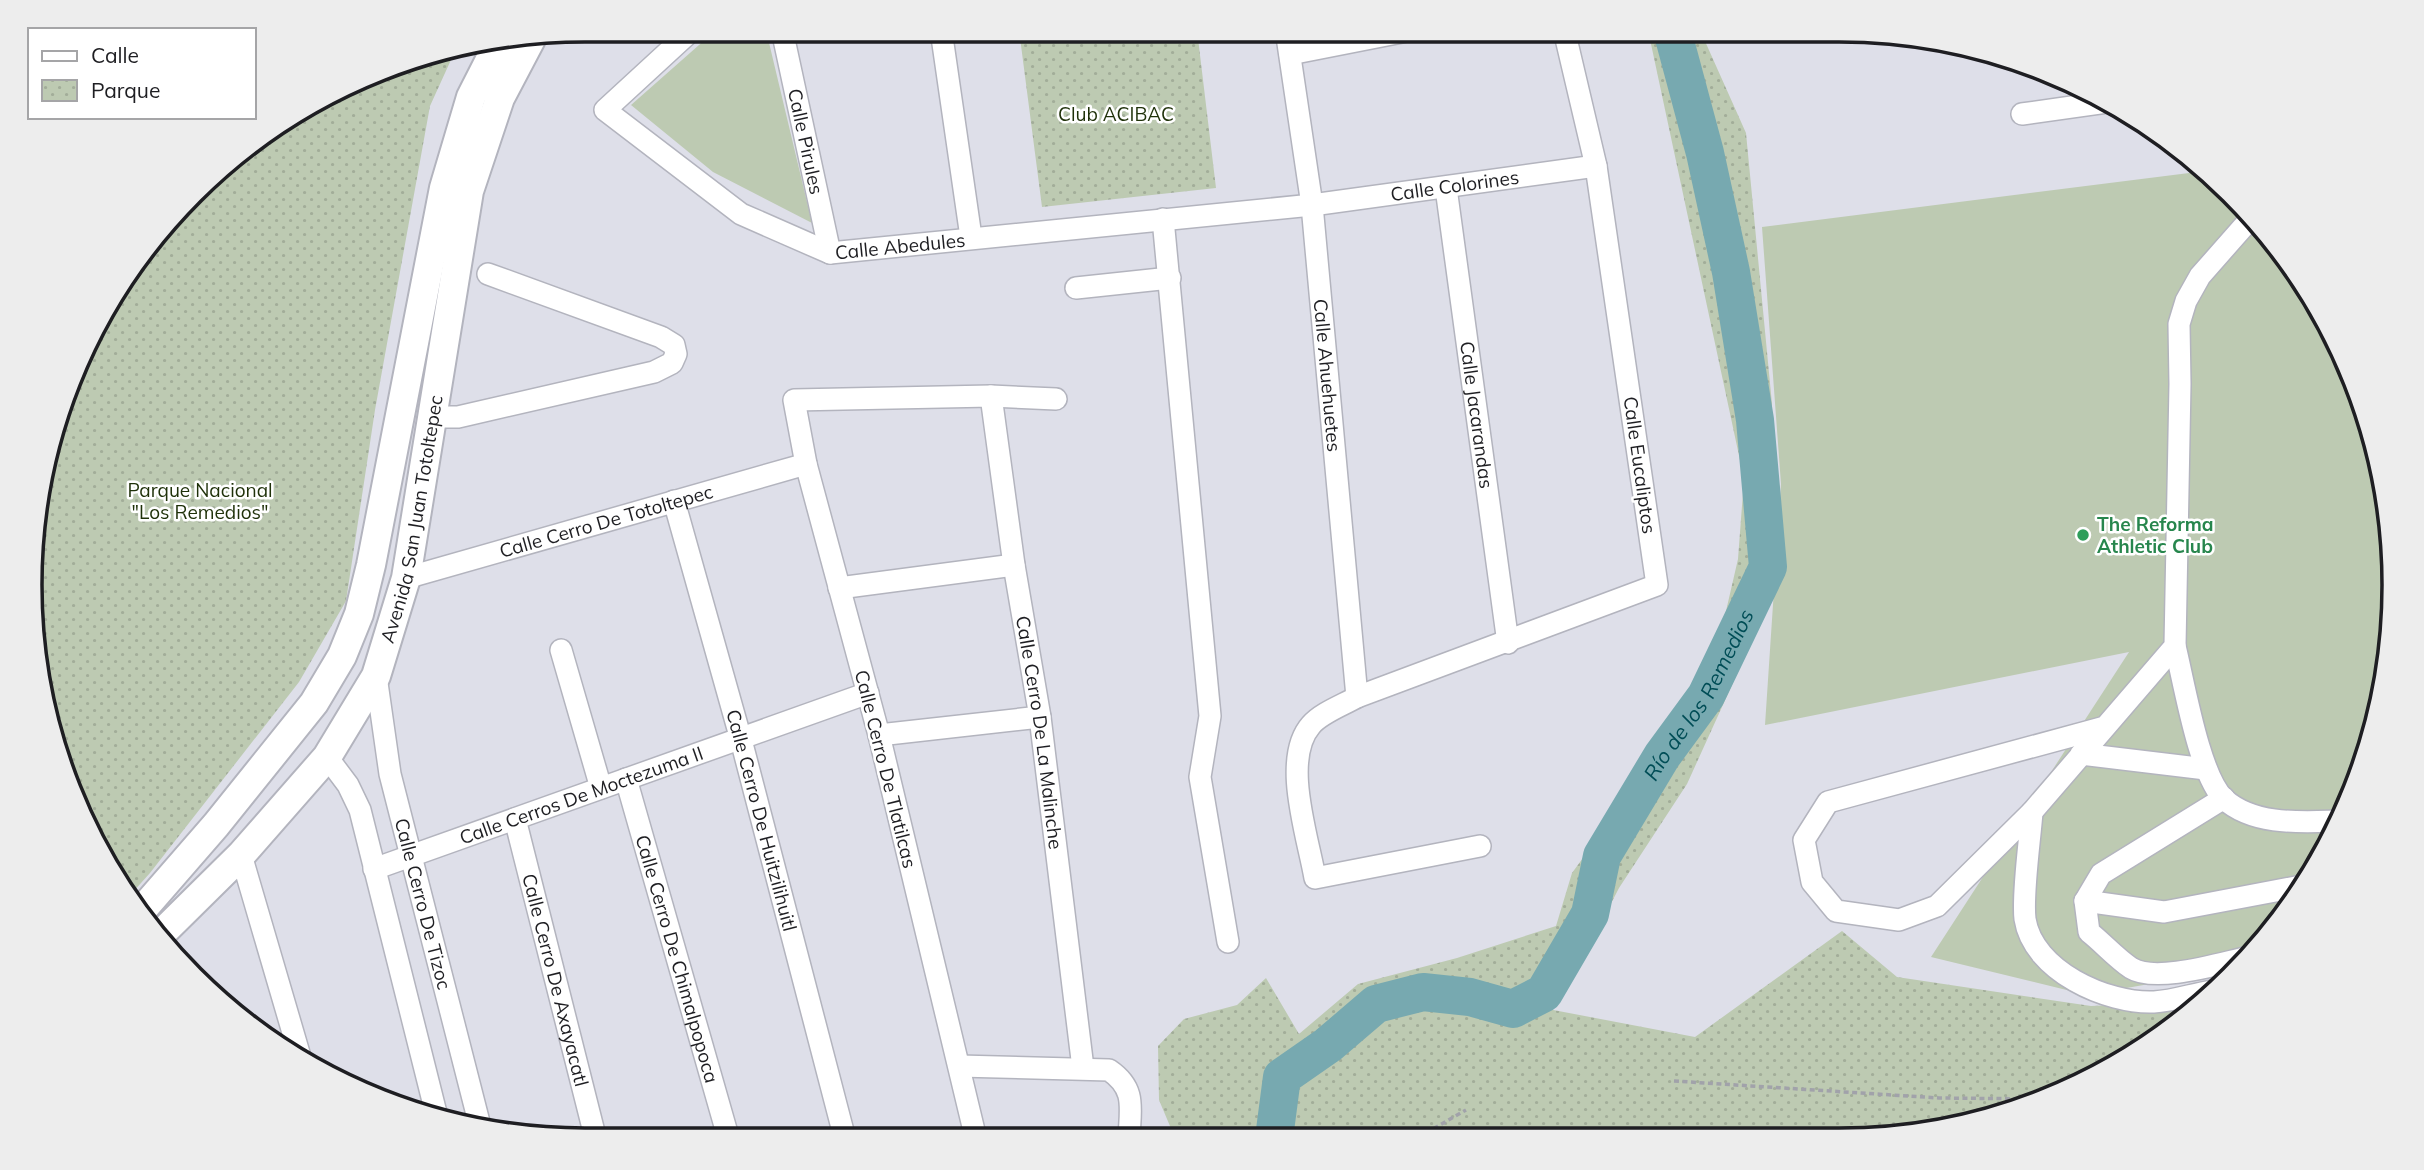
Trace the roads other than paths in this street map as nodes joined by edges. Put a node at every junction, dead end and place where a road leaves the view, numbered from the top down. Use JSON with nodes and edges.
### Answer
{"nodes":[{"id":1,"x":679,"y":42,"type":"edge"},
{"id":2,"x":785,"y":42,"type":"edge"},
{"id":3,"x":943,"y":42,"type":"edge"},
{"id":4,"x":1288,"y":42,"type":"edge"},
{"id":5,"x":1351,"y":42,"type":"edge"},
{"id":6,"x":1567,"y":42,"type":"edge"},
{"id":7,"x":528,"y":45,"type":"edge"},
{"id":8,"x":495,"y":50,"type":"edge"},
{"id":9,"x":1290,"y":54,"type":"junction"},
{"id":10,"x":2091,"y":104,"type":"edge"},
{"id":11,"x":2022,"y":114,"type":"dead end"},
{"id":12,"x":1596,"y":166,"type":"junction"},
{"id":13,"x":1446,"y":188,"type":"junction"},
{"id":14,"x":1312,"y":205,"type":"junction"},
{"id":15,"x":1163,"y":219,"type":"junction"},
{"id":16,"x":2245,"y":225,"type":"edge"},
{"id":17,"x":971,"y":237,"type":"junction"},
{"id":18,"x":830,"y":253,"type":"junction"},
{"id":19,"x":488,"y":274,"type":"dead end"},
{"id":20,"x":1170,"y":278,"type":"junction"},
{"id":21,"x":1076,"y":288,"type":"dead end"},
{"id":22,"x":991,"y":396,"type":"junction"},
{"id":23,"x":1056,"y":398,"type":"dead end"},
{"id":24,"x":431,"y":417,"type":"junction"},
{"id":25,"x":806,"y":464,"type":"junction"},
{"id":26,"x":674,"y":500,"type":"junction"},
{"id":27,"x":1013,"y":565,"type":"junction"},
{"id":28,"x":406,"y":578,"type":"junction"},
{"id":29,"x":839,"y":588,"type":"junction"},
{"id":30,"x":1508,"y":643,"type":"junction"},
{"id":31,"x":2175,"y":646,"type":"junction"},
{"id":32,"x":561,"y":650,"type":"dead end"},
{"id":33,"x":376,"y":677,"type":"junction"},
{"id":34,"x":868,"y":693,"type":"junction"},
{"id":35,"x":1357,"y":697,"type":"junction"},
{"id":36,"x":1040,"y":717,"type":"junction"},
{"id":37,"x":2105,"y":727,"type":"junction"},
{"id":38,"x":880,"y":735,"type":"junction"},
{"id":39,"x":740,"y":736,"type":"junction"},
{"id":40,"x":2081,"y":754,"type":"junction"},
{"id":41,"x":327,"y":757,"type":"junction"},
{"id":42,"x":2206,"y":769,"type":"junction"},
{"id":43,"x":626,"y":779,"type":"junction"},
{"id":44,"x":601,"y":788,"type":"junction"},
{"id":45,"x":2224,"y":798,"type":"junction"},
{"id":46,"x":2032,"y":812,"type":"junction"},
{"id":47,"x":515,"y":819,"type":"junction"},
{"id":48,"x":2328,"y":821,"type":"edge"},
{"id":49,"x":1480,"y":846,"type":"dead end"},
{"id":50,"x":241,"y":855,"type":"junction"},
{"id":51,"x":410,"y":858,"type":"junction"},
{"id":52,"x":374,"y":869,"type":"junction"},
{"id":53,"x":2289,"y":888,"type":"edge"},
{"id":54,"x":2085,"y":901,"type":"junction"},
{"id":55,"x":146,"y":904,"type":"edge"},
{"id":56,"x":188,"y":908,"type":"junction"},
{"id":57,"x":166,"y":930,"type":"edge"},
{"id":58,"x":175,"y":941,"type":"edge"},
{"id":59,"x":1228,"y":942,"type":"dead end"},
{"id":60,"x":2230,"y":962,"type":"edge"},
{"id":61,"x":2196,"y":994,"type":"edge"},
{"id":62,"x":296,"y":1045,"type":"edge"},
{"id":63,"x":959,"y":1066,"type":"junction"},
{"id":64,"x":1083,"y":1068,"type":"junction"},
{"id":65,"x":434,"y":1106,"type":"edge"},
{"id":66,"x":478,"y":1118,"type":"edge"},
{"id":67,"x":593,"y":1128,"type":"edge"},
{"id":68,"x":726,"y":1128,"type":"edge"},
{"id":69,"x":842,"y":1128,"type":"edge"},
{"id":70,"x":973,"y":1128,"type":"edge"},
{"id":71,"x":1129,"y":1128,"type":"edge"}],
"edges":[{"from":1,"to":18,"type":"street","name":"Calle Abedules"},
{"from":2,"to":18,"type":"street","name":"Calle Pirules"},
{"from":3,"to":17,"type":"street"},
{"from":4,"to":9,"type":"street","name":"Calle Ahuehuetes"},
{"from":5,"to":9,"type":"street"},
{"from":6,"to":12,"type":"street","name":"Calle Eucaliptos"},
{"from":7,"to":24,"type":"main road","name":"Avenida San Juan Totoltepec"},
{"from":8,"to":55,"type":"main road","name":"Avenida San Juan Totoltepec"},
{"from":9,"to":14,"type":"street","name":"Calle Ahuehuetes"},
{"from":10,"to":11,"type":"street"},
{"from":12,"to":13,"type":"street","name":"Calle Colorines"},
{"from":12,"to":30,"type":"street","name":"Calle Eucaliptos"},
{"from":13,"to":14,"type":"street","name":"Calle Colorines"},
{"from":13,"to":30,"type":"street","name":"Calle Jacarandas"},
{"from":14,"to":15,"type":"street","name":"Calle Abedules"},
{"from":14,"to":35,"type":"street","name":"Calle Ahuehuetes"},
{"from":15,"to":17,"type":"street","name":"Calle Abedules"},
{"from":15,"to":20,"type":"street"},
{"from":16,"to":31,"type":"street"},
{"from":17,"to":18,"type":"street","name":"Calle Abedules"},
{"from":19,"to":24,"type":"street"},
{"from":20,"to":21,"type":"street"},
{"from":20,"to":59,"type":"street"},
{"from":22,"to":23,"type":"street"},
{"from":22,"to":25,"type":"street","name":"Calle Cerro De Tlatilcas"},
{"from":22,"to":27,"type":"street","name":"Calle Cerro De La Malinche"},
{"from":24,"to":28,"type":"main road","name":"Avenida San Juan Totoltepec"},
{"from":25,"to":26,"type":"street","name":"Calle Cerro De Totoltepec"},
{"from":25,"to":29,"type":"street","name":"Calle Cerro De Tlatilcas"},
{"from":26,"to":28,"type":"street","name":"Calle Cerro De Totoltepec"},
{"from":26,"to":39,"type":"street","name":"Calle Cerro De Huitzilihuitl"},
{"from":27,"to":29,"type":"street"},
{"from":27,"to":36,"type":"street","name":"Calle Cerro De La Malinche"},
{"from":28,"to":33,"type":"main road","name":"Avenida San Juan Totoltepec"},
{"from":29,"to":34,"type":"street","name":"Calle Cerro De Tlatilcas"},
{"from":30,"to":35,"type":"street","name":"Calle Eucaliptos"},
{"from":31,"to":37,"type":"street"},
{"from":31,"to":42,"type":"street"},
{"from":32,"to":44,"type":"street"},
{"from":33,"to":41,"type":"main road","name":"Avenida San Juan Totoltepec"},
{"from":33,"to":51,"type":"street","name":"Calle Cerro De Tizoc"},
{"from":34,"to":38,"type":"street","name":"Calle Cerro De Tlatilcas"},
{"from":34,"to":39,"type":"street","name":"Calle Cerros De Moctezuma II"},
{"from":35,"to":49,"type":"street","name":"Calle Eucaliptos"},
{"from":36,"to":38,"type":"street"},
{"from":36,"to":64,"type":"street","name":"Calle Cerro De La Malinche"},
{"from":37,"to":40,"type":"street"},
{"from":37,"to":46,"type":"street"},
{"from":38,"to":63,"type":"street","name":"Calle Cerro De Tlatilcas"},
{"from":39,"to":43,"type":"street","name":"Calle Cerros De Moctezuma II"},
{"from":39,"to":69,"type":"street","name":"Calle Cerro De Huitzilihuitl"},
{"from":40,"to":42,"type":"street"},
{"from":40,"to":46,"type":"street"},
{"from":41,"to":50,"type":"main road","name":"Avenida San Juan Totoltepec"},
{"from":41,"to":52,"type":"street","name":"Calle Cerro De Tizoc"},
{"from":42,"to":45,"type":"street"},
{"from":43,"to":44,"type":"street","name":"Calle Cerros De Moctezuma II"},
{"from":43,"to":68,"type":"street","name":"Calle Cerro De Chimalpopoca"},
{"from":44,"to":47,"type":"street","name":"Calle Cerros De Moctezuma II"},
{"from":45,"to":48,"type":"street"},
{"from":45,"to":54,"type":"street"},
{"from":46,"to":61,"type":"street"},
{"from":47,"to":51,"type":"street","name":"Calle Cerros De Moctezuma II"},
{"from":47,"to":67,"type":"street","name":"Calle Cerro De Axayacatl"},
{"from":50,"to":56,"type":"main road","name":"Avenida San Juan Totoltepec"},
{"from":50,"to":62,"type":"street"},
{"from":51,"to":52,"type":"street","name":"Calle Cerros De Moctezuma II"},
{"from":51,"to":66,"type":"street","name":"Calle Cerro De Tizoc"},
{"from":52,"to":65,"type":"street","name":"Calle Cerro De Tizoc"},
{"from":53,"to":54,"type":"street"},
{"from":54,"to":60,"type":"street"},
{"from":56,"to":57,"type":"main road","name":"Avenida San Juan Totoltepec"},
{"from":56,"to":58,"type":"main road"},
{"from":63,"to":64,"type":"street"},
{"from":63,"to":70,"type":"street","name":"Calle Cerro De Tlatilcas"},
{"from":64,"to":71,"type":"street"}]}
